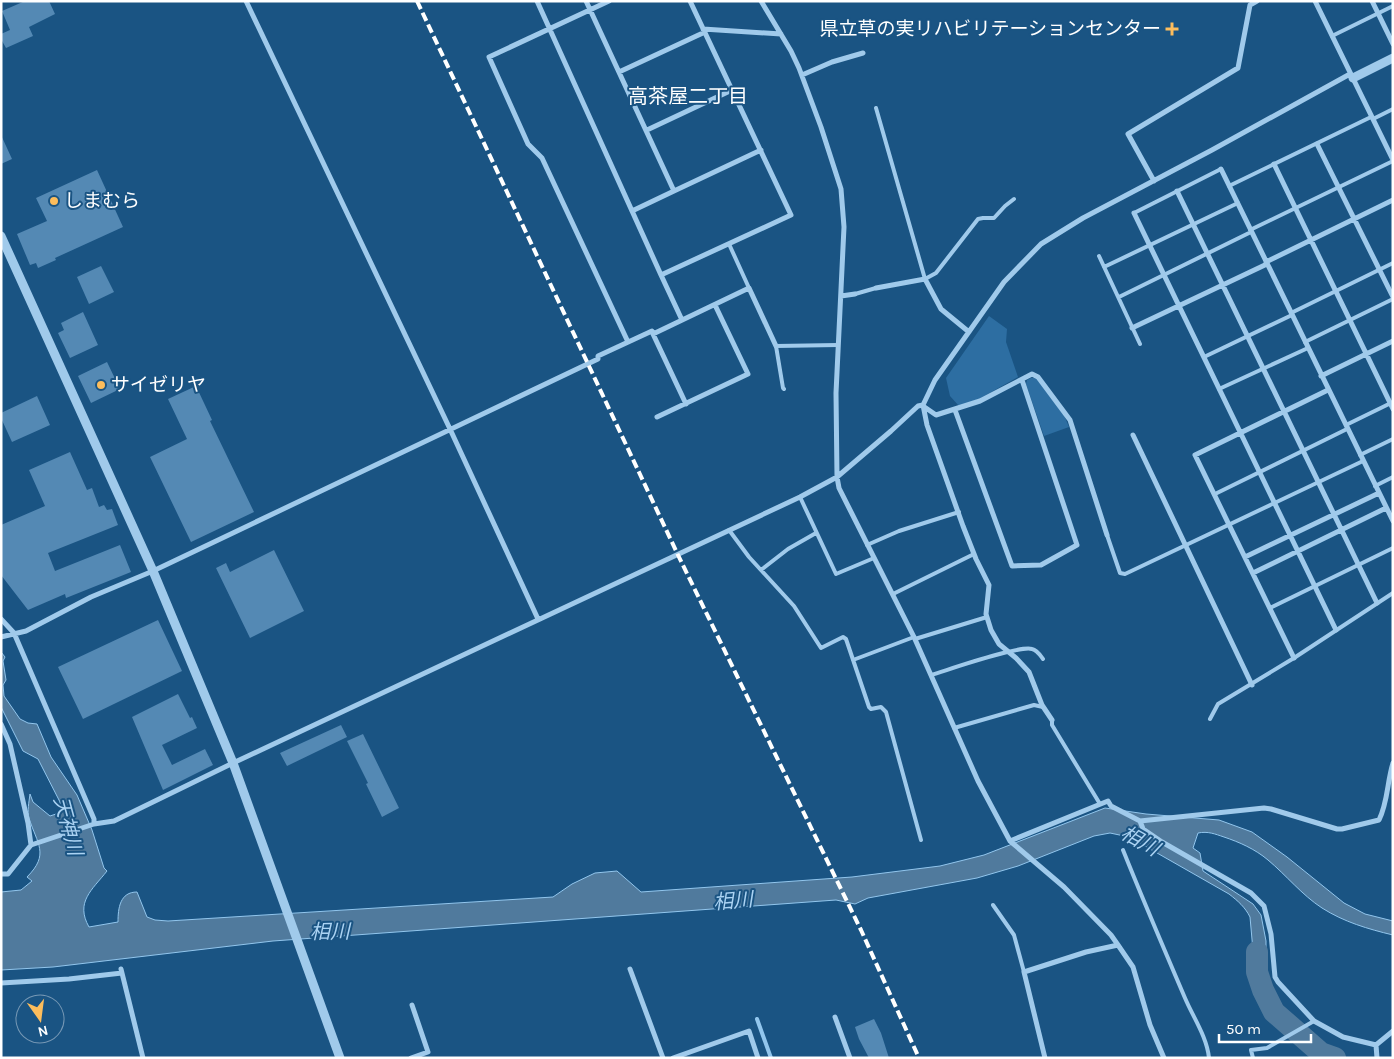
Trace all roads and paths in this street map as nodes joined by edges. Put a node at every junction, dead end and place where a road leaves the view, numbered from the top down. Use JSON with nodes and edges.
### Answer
{"nodes":[{"id":1,"x":246,"y":1,"type":"edge"},
{"id":2,"x":537,"y":1,"type":"edge"},
{"id":3,"x":586,"y":1,"type":"edge"},
{"id":4,"x":609,"y":1,"type":"edge"},
{"id":5,"x":690,"y":1,"type":"edge"},
{"id":6,"x":762,"y":1,"type":"edge"},
{"id":7,"x":1257,"y":1,"type":"edge"},
{"id":8,"x":1315,"y":1,"type":"edge"},
{"id":9,"x":1372,"y":1,"type":"edge"},
{"id":10,"x":1393,"y":6,"type":"edge"},
{"id":11,"x":590,"y":10,"type":"junction"},
{"id":12,"x":1378,"y":13,"type":"junction"},
{"id":13,"x":550,"y":29,"type":"junction"},
{"id":14,"x":704,"y":30,"type":"junction"},
{"id":15,"x":781,"y":34,"type":"junction"},
{"id":16,"x":1332,"y":36,"type":"junction"},
{"id":17,"x":1393,"y":44,"type":"edge"},
{"id":18,"x":863,"y":54,"type":"dead end"},
{"id":19,"x":1393,"y":58,"type":"edge"},
{"id":20,"x":619,"y":72,"type":"junction"},
{"id":21,"x":802,"y":75,"type":"junction"},
{"id":22,"x":1351,"y":76,"type":"junction"},
{"id":23,"x":732,"y":90,"type":"junction"},
{"id":24,"x":876,"y":108,"type":"dead end"},
{"id":25,"x":1393,"y":109,"type":"edge"},
{"id":26,"x":1372,"y":118,"type":"junction"},
{"id":27,"x":648,"y":130,"type":"junction"},
{"id":28,"x":1317,"y":144,"type":"junction"},
{"id":29,"x":761,"y":150,"type":"junction"},
{"id":30,"x":1392,"y":158,"type":"edge"},
{"id":31,"x":1274,"y":164,"type":"junction"},
{"id":32,"x":1221,"y":169,"type":"joint"},
{"id":33,"x":1154,"y":181,"type":"junction"},
{"id":34,"x":1230,"y":186,"type":"junction"},
{"id":35,"x":1338,"y":187,"type":"junction"},
{"id":36,"x":674,"y":191,"type":"junction"},
{"id":37,"x":1177,"y":191,"type":"junction"},
{"id":38,"x":1014,"y":199,"type":"dead end"},
{"id":39,"x":1393,"y":200,"type":"edge"},
{"id":40,"x":1238,"y":203,"type":"junction"},
{"id":41,"x":1295,"y":208,"type":"junction"},
{"id":42,"x":632,"y":211,"type":"junction"},
{"id":43,"x":1134,"y":213,"type":"joint"},
{"id":44,"x":1354,"y":219,"type":"junction"},
{"id":45,"x":1194,"y":224,"type":"junction"},
{"id":46,"x":1251,"y":231,"type":"junction"},
{"id":47,"x":1,"y":236,"type":"edge"},
{"id":48,"x":1310,"y":240,"type":"junction"},
{"id":49,"x":729,"y":244,"type":"junction"},
{"id":50,"x":1149,"y":245,"type":"junction"},
{"id":51,"x":1208,"y":254,"type":"junction"},
{"id":52,"x":1099,"y":256,"type":"dead end"},
{"id":53,"x":1266,"y":263,"type":"junction"},
{"id":54,"x":1393,"y":263,"type":"edge"},
{"id":55,"x":1104,"y":267,"type":"junction"},
{"id":56,"x":1379,"y":270,"type":"junction"},
{"id":57,"x":661,"y":275,"type":"junction"},
{"id":58,"x":1164,"y":275,"type":"junction"},
{"id":59,"x":925,"y":279,"type":"junction"},
{"id":60,"x":1223,"y":285,"type":"junction"},
{"id":61,"x":749,"y":288,"type":"junction"},
{"id":62,"x":876,"y":288,"type":"joint"},
{"id":63,"x":1336,"y":291,"type":"junction"},
{"id":64,"x":855,"y":294,"type":"joint"},
{"id":65,"x":841,"y":296,"type":"junction"},
{"id":66,"x":1118,"y":297,"type":"junction"},
{"id":67,"x":1393,"y":298,"type":"edge"},
{"id":68,"x":715,"y":305,"type":"junction"},
{"id":69,"x":1179,"y":307,"type":"junction"},
{"id":70,"x":1291,"y":314,"type":"junction"},
{"id":71,"x":682,"y":320,"type":"junction"},
{"id":72,"x":1350,"y":320,"type":"junction"},
{"id":73,"x":1132,"y":328,"type":"junction"},
{"id":74,"x":969,"y":332,"type":"junction"},
{"id":75,"x":653,"y":334,"type":"junction"},
{"id":76,"x":1248,"y":336,"type":"junction"},
{"id":77,"x":1393,"y":341,"type":"edge"},
{"id":78,"x":628,"y":342,"type":"junction"},
{"id":79,"x":1140,"y":344,"type":"dead end"},
{"id":80,"x":1306,"y":345,"type":"junction"},
{"id":81,"x":776,"y":346,"type":"junction"},
{"id":82,"x":838,"y":346,"type":"junction"},
{"id":83,"x":1366,"y":354,"type":"junction"},
{"id":84,"x":1204,"y":358,"type":"junction"},
{"id":85,"x":1263,"y":368,"type":"junction"},
{"id":86,"x":1321,"y":376,"type":"junction"},
{"id":87,"x":1022,"y":380,"type":"junction"},
{"id":88,"x":784,"y":389,"type":"dead end"},
{"id":89,"x":1219,"y":389,"type":"junction"},
{"id":90,"x":1328,"y":390,"type":"junction"},
{"id":91,"x":686,"y":404,"type":"junction"},
{"id":92,"x":1392,"y":404,"type":"edge"},
{"id":93,"x":923,"y":405,"type":"junction"},
{"id":94,"x":955,"y":410,"type":"junction"},
{"id":95,"x":1284,"y":411,"type":"junction"},
{"id":96,"x":658,"y":417,"type":"dead end"},
{"id":97,"x":1346,"y":427,"type":"junction"},
{"id":98,"x":450,"y":429,"type":"junction"},
{"id":99,"x":1240,"y":433,"type":"junction"},
{"id":100,"x":1133,"y":436,"type":"dead end"},
{"id":101,"x":1393,"y":439,"type":"edge"},
{"id":102,"x":1303,"y":450,"type":"junction"},
{"id":103,"x":1361,"y":458,"type":"junction"},
{"id":104,"x":1259,"y":472,"type":"junction"},
{"id":105,"x":836,"y":477,"type":"junction"},
{"id":106,"x":1393,"y":477,"type":"edge"},
{"id":107,"x":1319,"y":482,"type":"junction"},
{"id":108,"x":1375,"y":486,"type":"junction"},
{"id":109,"x":1379,"y":493,"type":"junction"},
{"id":110,"x":1214,"y":494,"type":"junction"},
{"id":111,"x":800,"y":497,"type":"junction"},
{"id":112,"x":1275,"y":504,"type":"junction"},
{"id":113,"x":1386,"y":508,"type":"junction"},
{"id":114,"x":959,"y":512,"type":"junction"},
{"id":115,"x":1334,"y":514,"type":"junction"},
{"id":116,"x":1392,"y":519,"type":"edge"},
{"id":117,"x":1230,"y":525,"type":"junction"},
{"id":118,"x":729,"y":530,"type":"junction"},
{"id":119,"x":1341,"y":530,"type":"junction"},
{"id":120,"x":816,"y":533,"type":"junction"},
{"id":121,"x":1107,"y":535,"type":"joint"},
{"id":122,"x":1290,"y":535,"type":"junction"},
{"id":123,"x":867,"y":545,"type":"junction"},
{"id":124,"x":1186,"y":546,"type":"junction"},
{"id":125,"x":1393,"y":548,"type":"edge"},
{"id":126,"x":1298,"y":551,"type":"junction"},
{"id":127,"x":974,"y":554,"type":"junction"},
{"id":128,"x":1245,"y":557,"type":"junction"},
{"id":129,"x":874,"y":558,"type":"junction"},
{"id":130,"x":1359,"y":564,"type":"junction"},
{"id":131,"x":761,"y":570,"type":"junction"},
{"id":132,"x":153,"y":571,"type":"junction"},
{"id":133,"x":1253,"y":573,"type":"junction"},
{"id":134,"x":1315,"y":586,"type":"junction"},
{"id":135,"x":1393,"y":593,"type":"edge"},
{"id":136,"x":893,"y":594,"type":"junction"},
{"id":137,"x":1377,"y":603,"type":"junction"},
{"id":138,"x":1270,"y":608,"type":"junction"},
{"id":139,"x":987,"y":617,"type":"junction"},
{"id":140,"x":1,"y":619,"type":"edge"},
{"id":141,"x":538,"y":619,"type":"junction"},
{"id":142,"x":1336,"y":630,"type":"junction"},
{"id":143,"x":14,"y":633,"type":"junction"},
{"id":144,"x":4,"y":636,"type":"edge"},
{"id":145,"x":915,"y":638,"type":"junction"},
{"id":146,"x":1008,"y":651,"type":"junction"},
{"id":147,"x":1294,"y":658,"type":"junction"},
{"id":148,"x":1043,"y":659,"type":"dead end"},
{"id":149,"x":853,"y":660,"type":"junction"},
{"id":150,"x":931,"y":675,"type":"junction"},
{"id":151,"x":1252,"y":685,"type":"junction"},
{"id":152,"x":1043,"y":707,"type":"junction"},
{"id":153,"x":1210,"y":719,"type":"dead end"},
{"id":154,"x":1052,"y":720,"type":"joint"},
{"id":155,"x":1,"y":724,"type":"edge"},
{"id":156,"x":954,"y":728,"type":"junction"},
{"id":157,"x":233,"y":763,"type":"junction"},
{"id":158,"x":1393,"y":763,"type":"edge"},
{"id":159,"x":1100,"y":804,"type":"junction"},
{"id":160,"x":1140,"y":821,"type":"junction"},
{"id":161,"x":94,"y":824,"type":"junction"},
{"id":162,"x":921,"y":840,"type":"dead end"},
{"id":163,"x":1010,"y":841,"type":"junction"},
{"id":164,"x":31,"y":845,"type":"junction"},
{"id":165,"x":1123,"y":850,"type":"dead end"},
{"id":166,"x":1,"y":874,"type":"edge"},
{"id":167,"x":993,"y":904,"type":"dead end"},
{"id":168,"x":1118,"y":945,"type":"junction"},
{"id":169,"x":630,"y":969,"type":"dead end"},
{"id":170,"x":1024,"y":972,"type":"junction"},
{"id":171,"x":1,"y":983,"type":"edge"},
{"id":172,"x":412,"y":1005,"type":"dead end"},
{"id":173,"x":835,"y":1017,"type":"dead end"},
{"id":174,"x":1314,"y":1021,"type":"junction"},
{"id":175,"x":1393,"y":1031,"type":"edge"},
{"id":176,"x":1376,"y":1045,"type":"junction"},
{"id":177,"x":143,"y":1058,"type":"edge"},
{"id":178,"x":340,"y":1058,"type":"edge"},
{"id":179,"x":411,"y":1058,"type":"edge"},
{"id":180,"x":663,"y":1058,"type":"edge"},
{"id":181,"x":673,"y":1058,"type":"edge"},
{"id":182,"x":758,"y":1058,"type":"edge"},
{"id":183,"x":850,"y":1058,"type":"edge"},
{"id":184,"x":1045,"y":1058,"type":"edge"},
{"id":185,"x":1164,"y":1058,"type":"edge"},
{"id":186,"x":1209,"y":1058,"type":"edge"},
{"id":187,"x":1253,"y":1058,"type":"edge"},
{"id":188,"x":1377,"y":1058,"type":"edge"}],
"edges":[{"from":1,"to":98,"type":"street"},
{"from":2,"to":13,"type":"street"},
{"from":3,"to":11,"type":"street"},
{"from":4,"to":11,"type":"street"},
{"from":5,"to":14,"type":"street"},
{"from":6,"to":15,"type":"street"},
{"from":7,"to":33,"type":"street"},
{"from":8,"to":16,"type":"street"},
{"from":9,"to":12,"type":"street"},
{"from":10,"to":12,"type":"lane"},
{"from":11,"to":13,"type":"street"},
{"from":11,"to":20,"type":"street"},
{"from":12,"to":16,"type":"lane"},
{"from":12,"to":17,"type":"street"},
{"from":13,"to":42,"type":"street"},
{"from":13,"to":78,"type":"street"},
{"from":14,"to":15,"type":"street"},
{"from":14,"to":20,"type":"street"},
{"from":14,"to":23,"type":"street"},
{"from":15,"to":21,"type":"street"},
{"from":16,"to":22,"type":"street"},
{"from":18,"to":21,"type":"street"},
{"from":19,"to":22,"type":"street"},
{"from":20,"to":27,"type":"street"},
{"from":21,"to":65,"type":"street"},
{"from":22,"to":26,"type":"street"},
{"from":22,"to":33,"type":"street"},
{"from":23,"to":27,"type":"street"},
{"from":23,"to":29,"type":"street"},
{"from":24,"to":59,"type":"lane"},
{"from":25,"to":26,"type":"lane"},
{"from":26,"to":28,"type":"lane"},
{"from":26,"to":30,"type":"street"},
{"from":27,"to":36,"type":"street"},
{"from":28,"to":31,"type":"lane"},
{"from":28,"to":35,"type":"street"},
{"from":29,"to":36,"type":"street"},
{"from":29,"to":49,"type":"street"},
{"from":30,"to":35,"type":"lane"},
{"from":31,"to":34,"type":"lane"},
{"from":31,"to":41,"type":"street"},
{"from":32,"to":34,"type":"street"},
{"from":32,"to":37,"type":"lane"},
{"from":33,"to":74,"type":"street"},
{"from":34,"to":40,"type":"street"},
{"from":35,"to":41,"type":"lane"},
{"from":35,"to":44,"type":"street"},
{"from":36,"to":42,"type":"street"},
{"from":37,"to":43,"type":"lane"},
{"from":37,"to":45,"type":"street"},
{"from":38,"to":59,"type":"lane"},
{"from":39,"to":44,"type":"street"},
{"from":40,"to":45,"type":"lane"},
{"from":40,"to":46,"type":"street"},
{"from":41,"to":46,"type":"lane"},
{"from":41,"to":48,"type":"street"},
{"from":42,"to":57,"type":"street"},
{"from":43,"to":50,"type":"street"},
{"from":44,"to":48,"type":"street"},
{"from":44,"to":56,"type":"street"},
{"from":45,"to":50,"type":"lane"},
{"from":45,"to":51,"type":"street"},
{"from":46,"to":51,"type":"lane"},
{"from":46,"to":53,"type":"street"},
{"from":47,"to":132,"type":"street"},
{"from":48,"to":53,"type":"street"},
{"from":48,"to":63,"type":"street"},
{"from":49,"to":57,"type":"street"},
{"from":49,"to":61,"type":"lane"},
{"from":50,"to":55,"type":"lane"},
{"from":50,"to":58,"type":"street"},
{"from":51,"to":58,"type":"lane"},
{"from":51,"to":60,"type":"street"},
{"from":52,"to":55,"type":"lane"},
{"from":53,"to":60,"type":"street"},
{"from":53,"to":70,"type":"street"},
{"from":54,"to":56,"type":"lane"},
{"from":55,"to":66,"type":"lane"},
{"from":56,"to":63,"type":"lane"},
{"from":56,"to":67,"type":"street"},
{"from":57,"to":71,"type":"street"},
{"from":58,"to":66,"type":"lane"},
{"from":58,"to":69,"type":"street"},
{"from":59,"to":62,"type":"street"},
{"from":59,"to":74,"type":"street"},
{"from":60,"to":69,"type":"street"},
{"from":60,"to":76,"type":"street"},
{"from":61,"to":68,"type":"street"},
{"from":61,"to":81,"type":"street"},
{"from":62,"to":64,"type":"lane"},
{"from":63,"to":70,"type":"lane"},
{"from":63,"to":72,"type":"street"},
{"from":64,"to":65,"type":"street"},
{"from":65,"to":82,"type":"street"},
{"from":66,"to":73,"type":"lane"},
{"from":67,"to":72,"type":"lane"},
{"from":68,"to":71,"type":"street"},
{"from":68,"to":91,"type":"street"},
{"from":69,"to":73,"type":"street"},
{"from":69,"to":84,"type":"street"},
{"from":70,"to":76,"type":"lane"},
{"from":70,"to":80,"type":"street"},
{"from":71,"to":75,"type":"street"},
{"from":72,"to":80,"type":"lane"},
{"from":72,"to":83,"type":"street"},
{"from":73,"to":79,"type":"lane"},
{"from":74,"to":93,"type":"street"},
{"from":75,"to":78,"type":"street"},
{"from":75,"to":91,"type":"street"},
{"from":76,"to":84,"type":"lane"},
{"from":76,"to":85,"type":"street"},
{"from":77,"to":83,"type":"street"},
{"from":78,"to":98,"type":"street"},
{"from":80,"to":85,"type":"lane"},
{"from":80,"to":86,"type":"street"},
{"from":81,"to":82,"type":"lane"},
{"from":81,"to":88,"type":"lane"},
{"from":82,"to":105,"type":"street"},
{"from":83,"to":86,"type":"street"},
{"from":83,"to":92,"type":"street"},
{"from":84,"to":89,"type":"street"},
{"from":85,"to":89,"type":"lane"},
{"from":85,"to":95,"type":"street"},
{"from":86,"to":90,"type":"street"},
{"from":87,"to":94,"type":"street"},
{"from":87,"to":94,"type":"street"},
{"from":87,"to":121,"type":"street"},
{"from":89,"to":99,"type":"street"},
{"from":90,"to":95,"type":"street"},
{"from":90,"to":97,"type":"street"},
{"from":91,"to":96,"type":"street"},
{"from":92,"to":97,"type":"lane"},
{"from":93,"to":94,"type":"street"},
{"from":93,"to":105,"type":"street"},
{"from":93,"to":114,"type":"street"},
{"from":95,"to":99,"type":"street"},
{"from":95,"to":102,"type":"street"},
{"from":97,"to":102,"type":"lane"},
{"from":97,"to":103,"type":"street"},
{"from":98,"to":132,"type":"street"},
{"from":98,"to":141,"type":"street"},
{"from":99,"to":104,"type":"street"},
{"from":99,"to":110,"type":"street"},
{"from":100,"to":124,"type":"street"},
{"from":101,"to":103,"type":"lane"},
{"from":102,"to":104,"type":"lane"},
{"from":102,"to":107,"type":"street"},
{"from":103,"to":107,"type":"lane"},
{"from":103,"to":108,"type":"street"},
{"from":104,"to":110,"type":"lane"},
{"from":104,"to":112,"type":"street"},
{"from":105,"to":111,"type":"street"},
{"from":105,"to":123,"type":"street"},
{"from":106,"to":108,"type":"lane"},
{"from":107,"to":112,"type":"lane"},
{"from":107,"to":115,"type":"street"},
{"from":108,"to":109,"type":"street"},
{"from":109,"to":113,"type":"street"},
{"from":109,"to":115,"type":"street"},
{"from":110,"to":117,"type":"street"},
{"from":111,"to":118,"type":"street"},
{"from":111,"to":120,"type":"lane"},
{"from":112,"to":117,"type":"lane"},
{"from":112,"to":122,"type":"street"},
{"from":113,"to":116,"type":"street"},
{"from":113,"to":119,"type":"street"},
{"from":114,"to":123,"type":"lane"},
{"from":114,"to":127,"type":"street"},
{"from":115,"to":119,"type":"street"},
{"from":115,"to":122,"type":"street"},
{"from":117,"to":124,"type":"lane"},
{"from":117,"to":128,"type":"street"},
{"from":118,"to":131,"type":"lane"},
{"from":118,"to":141,"type":"street"},
{"from":119,"to":126,"type":"street"},
{"from":119,"to":130,"type":"street"},
{"from":120,"to":129,"type":"lane"},
{"from":120,"to":131,"type":"lane"},
{"from":121,"to":124,"type":"lane"},
{"from":122,"to":126,"type":"street"},
{"from":122,"to":128,"type":"street"},
{"from":123,"to":129,"type":"street"},
{"from":124,"to":151,"type":"street"},
{"from":125,"to":130,"type":"lane"},
{"from":126,"to":133,"type":"street"},
{"from":126,"to":134,"type":"street"},
{"from":127,"to":136,"type":"lane"},
{"from":127,"to":139,"type":"street"},
{"from":128,"to":133,"type":"street"},
{"from":129,"to":136,"type":"street"},
{"from":130,"to":134,"type":"lane"},
{"from":130,"to":137,"type":"street"},
{"from":131,"to":149,"type":"lane"},
{"from":132,"to":143,"type":"street"},
{"from":132,"to":157,"type":"street"},
{"from":133,"to":138,"type":"street"},
{"from":134,"to":138,"type":"lane"},
{"from":134,"to":142,"type":"street"},
{"from":135,"to":137,"type":"lane"},
{"from":136,"to":145,"type":"street"},
{"from":137,"to":142,"type":"lane"},
{"from":138,"to":147,"type":"street"},
{"from":139,"to":145,"type":"lane"},
{"from":139,"to":146,"type":"street"},
{"from":140,"to":143,"type":"street"},
{"from":141,"to":157,"type":"street"},
{"from":142,"to":147,"type":"lane"},
{"from":143,"to":144,"type":"street"},
{"from":143,"to":161,"type":"street"},
{"from":145,"to":149,"type":"lane"},
{"from":145,"to":150,"type":"street"},
{"from":146,"to":148,"type":"lane"},
{"from":146,"to":150,"type":"lane"},
{"from":146,"to":152,"type":"street"},
{"from":147,"to":151,"type":"lane"},
{"from":149,"to":162,"type":"lane"},
{"from":150,"to":156,"type":"street"},
{"from":151,"to":153,"type":"lane"},
{"from":152,"to":154,"type":"street"},
{"from":152,"to":156,"type":"lane"},
{"from":154,"to":159,"type":"lane"},
{"from":155,"to":164,"type":"street"},
{"from":156,"to":163,"type":"street"},
{"from":157,"to":161,"type":"street"},
{"from":157,"to":178,"type":"street"},
{"from":158,"to":160,"type":"street"},
{"from":159,"to":160,"type":"street"},
{"from":159,"to":163,"type":"street"},
{"from":160,"to":174,"type":"street"},
{"from":161,"to":164,"type":"street"},
{"from":163,"to":168,"type":"street"},
{"from":164,"to":166,"type":"street"},
{"from":165,"to":186,"type":"lane"},
{"from":167,"to":170,"type":"lane"},
{"from":168,"to":170,"type":"street"},
{"from":168,"to":185,"type":"street"},
{"from":169,"to":180,"type":"street"},
{"from":170,"to":184,"type":"street"},
{"from":171,"to":177,"type":"street"},
{"from":172,"to":179,"type":"street"},
{"from":173,"to":183,"type":"street"},
{"from":174,"to":176,"type":"street"},
{"from":174,"to":187,"type":"lane"},
{"from":175,"to":176,"type":"street"},
{"from":176,"to":188,"type":"street"},
{"from":181,"to":182,"type":"street"}]}
